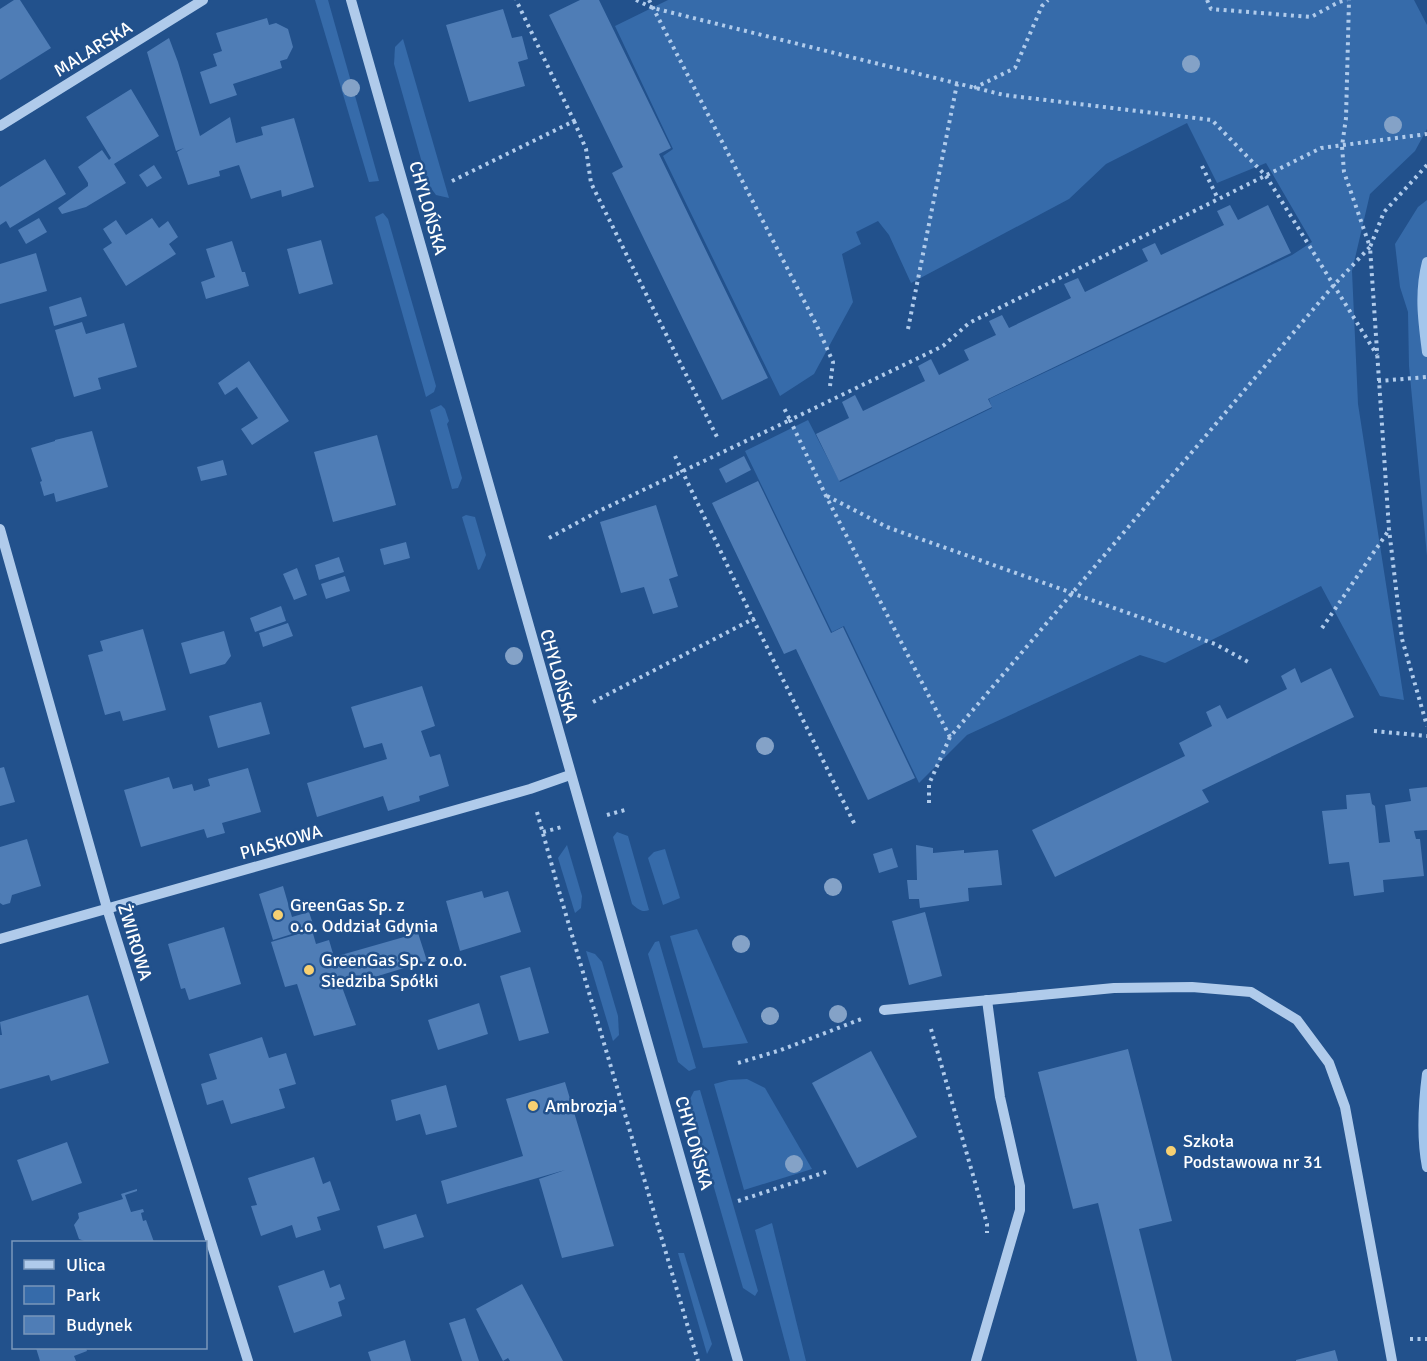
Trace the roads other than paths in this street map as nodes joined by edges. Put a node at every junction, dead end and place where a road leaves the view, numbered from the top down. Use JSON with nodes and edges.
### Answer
{"nodes":[{"id":1,"x":203,"y":0,"type":"edge"},
{"id":2,"x":351,"y":0,"type":"edge"},
{"id":3,"x":0,"y":126,"type":"edge"},
{"id":4,"x":0,"y":529,"type":"edge"},
{"id":5,"x":570,"y":775,"type":"junction"},
{"id":6,"x":107,"y":908,"type":"junction"},
{"id":7,"x":0,"y":939,"type":"edge"},
{"id":8,"x":987,"y":1000,"type":"junction"},
{"id":9,"x":885,"y":1010,"type":"dead end"},
{"id":10,"x":248,"y":1361,"type":"edge"},
{"id":11,"x":738,"y":1361,"type":"edge"},
{"id":12,"x":976,"y":1361,"type":"edge"},
{"id":13,"x":1392,"y":1361,"type":"edge"}],
"edges":[{"from":1,"to":3,"type":"street","name":"MALARSKA"},
{"from":2,"to":5,"type":"street","name":"CHYLOŃSKA"},
{"from":4,"to":6,"type":"street","name":"ŻWIROWA"},
{"from":5,"to":6,"type":"street","name":"PIASKOWA"},
{"from":5,"to":11,"type":"street","name":"CHYLOŃSKA"},
{"from":6,"to":7,"type":"street","name":"PIASKOWA"},
{"from":6,"to":10,"type":"street","name":"ŻWIROWA"},
{"from":8,"to":9,"type":"street"},
{"from":8,"to":12,"type":"street"},
{"from":8,"to":13,"type":"street"}]}
